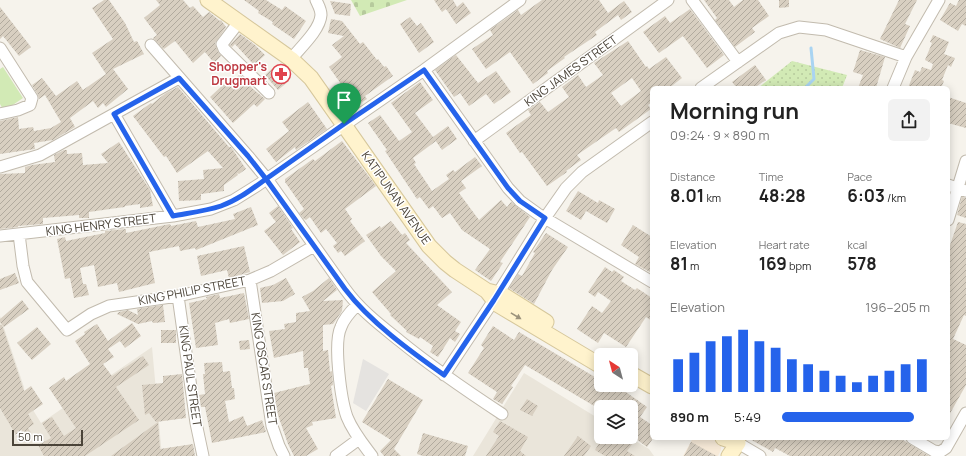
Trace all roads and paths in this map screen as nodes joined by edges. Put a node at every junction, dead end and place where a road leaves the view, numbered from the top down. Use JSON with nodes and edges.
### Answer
{"nodes":[{"id":1,"x":208,"y":0,"type":"edge"},
{"id":2,"x":316,"y":0,"type":"edge"},
{"id":3,"x":520,"y":0,"type":"edge"},
{"id":4,"x":668,"y":0,"type":"edge"},
{"id":5,"x":692,"y":0,"type":"edge"},
{"id":6,"x":939,"y":0,"type":"edge"},
{"id":7,"x":239,"y":22,"type":"junction"},
{"id":8,"x":151,"y":45,"type":"dead end"},
{"id":9,"x":0,"y":48,"type":"edge"},
{"id":10,"x":906,"y":58,"type":"junction"},
{"id":11,"x":291,"y":59,"type":"junction"},
{"id":12,"x":738,"y":62,"type":"junction"},
{"id":13,"x":424,"y":70,"type":"junction"},
{"id":14,"x":179,"y":78,"type":"junction"},
{"id":15,"x":703,"y":86,"type":"edge"},
{"id":16,"x":894,"y":86,"type":"edge"},
{"id":17,"x":269,"y":93,"type":"dead end"},
{"id":18,"x":0,"y":114,"type":"edge"},
{"id":19,"x":114,"y":114,"type":"junction"},
{"id":20,"x":650,"y":123,"type":"edge"},
{"id":21,"x":344,"y":124,"type":"junction"},
{"id":22,"x":474,"y":141,"type":"junction"},
{"id":23,"x":966,"y":161,"type":"edge"},
{"id":24,"x":0,"y":167,"type":"edge"},
{"id":25,"x":266,"y":179,"type":"junction"},
{"id":26,"x":957,"y":188,"type":"edge"},
{"id":27,"x":950,"y":213,"type":"edge"},
{"id":28,"x":173,"y":216,"type":"junction"},
{"id":29,"x":545,"y":218,"type":"junction"},
{"id":30,"x":19,"y":234,"type":"junction"},
{"id":31,"x":0,"y":236,"type":"edge"},
{"id":32,"x":314,"y":246,"type":"junction"},
{"id":33,"x":250,"y":280,"type":"junction"},
{"id":34,"x":650,"y":281,"type":"edge"},
{"id":35,"x":493,"y":295,"type":"junction"},
{"id":36,"x":178,"y":296,"type":"junction"},
{"id":37,"x":357,"y":305,"type":"junction"},
{"id":38,"x":594,"y":352,"type":"edge"},
{"id":39,"x":594,"y":362,"type":"edge"},
{"id":40,"x":444,"y":375,"type":"junction"},
{"id":41,"x":638,"y":378,"type":"edge"},
{"id":42,"x":650,"y":385,"type":"edge"},
{"id":43,"x":638,"y":388,"type":"edge"},
{"id":44,"x":650,"y":395,"type":"edge"},
{"id":45,"x":966,"y":413,"type":"edge"},
{"id":46,"x":502,"y":414,"type":"dead end"},
{"id":47,"x":359,"y":439,"type":"junction"},
{"id":48,"x":737,"y":440,"type":"edge"},
{"id":49,"x":915,"y":440,"type":"edge"},
{"id":50,"x":203,"y":456,"type":"edge"},
{"id":51,"x":284,"y":456,"type":"edge"},
{"id":52,"x":336,"y":456,"type":"edge"},
{"id":53,"x":372,"y":456,"type":"edge"},
{"id":54,"x":729,"y":456,"type":"edge"},
{"id":55,"x":760,"y":456,"type":"edge"}],
"edges":[{"from":1,"to":7,"type":"main road","name":"KATIPUNAN AVENUE"},
{"from":2,"to":11,"type":"street"},
{"from":3,"to":13,"type":"street","name":"KING HENRY STREET"},
{"from":4,"to":22,"type":"street","name":"KING JAMES STREET"},
{"from":5,"to":12,"type":"street"},
{"from":6,"to":10,"type":"street"},
{"from":7,"to":11,"type":"main road","name":"KATIPUNAN AVENUE"},
{"from":7,"to":17,"type":"street"},
{"from":8,"to":14,"type":"street"},
{"from":9,"to":18,"type":"street"},
{"from":10,"to":12,"type":"street"},
{"from":10,"to":16,"type":"street"},
{"from":11,"to":21,"type":"main road","name":"KATIPUNAN AVENUE"},
{"from":12,"to":15,"type":"street"},
{"from":13,"to":21,"type":"street","name":"KING HENRY STREET"},
{"from":13,"to":22,"type":"street"},
{"from":14,"to":19,"type":"street"},
{"from":14,"to":25,"type":"street"},
{"from":19,"to":24,"type":"street"},
{"from":19,"to":28,"type":"street"},
{"from":20,"to":29,"type":"street"},
{"from":21,"to":25,"type":"street","name":"KING HENRY STREET"},
{"from":21,"to":35,"type":"main road","name":"KATIPUNAN AVENUE"},
{"from":22,"to":29,"type":"street"},
{"from":23,"to":26,"type":"street"},
{"from":25,"to":28,"type":"street","name":"KING HENRY STREET"},
{"from":25,"to":32,"type":"street"},
{"from":26,"to":27,"type":"street"},
{"from":28,"to":30,"type":"street","name":"KING HENRY STREET"},
{"from":29,"to":34,"type":"street"},
{"from":29,"to":35,"type":"street"},
{"from":30,"to":31,"type":"street","name":"KING HENRY STREET"},
{"from":30,"to":36,"type":"street","name":"KING PHILIP STREET"},
{"from":32,"to":33,"type":"street","name":"KING PHILIP STREET"},
{"from":32,"to":37,"type":"street"},
{"from":33,"to":36,"type":"street","name":"KING PHILIP STREET"},
{"from":33,"to":51,"type":"street","name":"KING OSCAR STREET"},
{"from":35,"to":38,"type":"main road","name":"KATIPUNAN AVENUE"},
{"from":35,"to":39,"type":"main road","name":"KATIPUNAN AVENUE","one_way":true},
{"from":35,"to":40,"type":"street"},
{"from":36,"to":50,"type":"street","name":"KING PAUL STREET"},
{"from":37,"to":40,"type":"street"},
{"from":37,"to":47,"type":"street"},
{"from":40,"to":46,"type":"street"},
{"from":41,"to":42,"type":"main road"},
{"from":43,"to":44,"type":"main road"},
{"from":45,"to":49,"type":"street"},
{"from":47,"to":52,"type":"street"},
{"from":47,"to":53,"type":"street"},
{"from":48,"to":54,"type":"main road"},
{"from":48,"to":55,"type":"street"}]}
